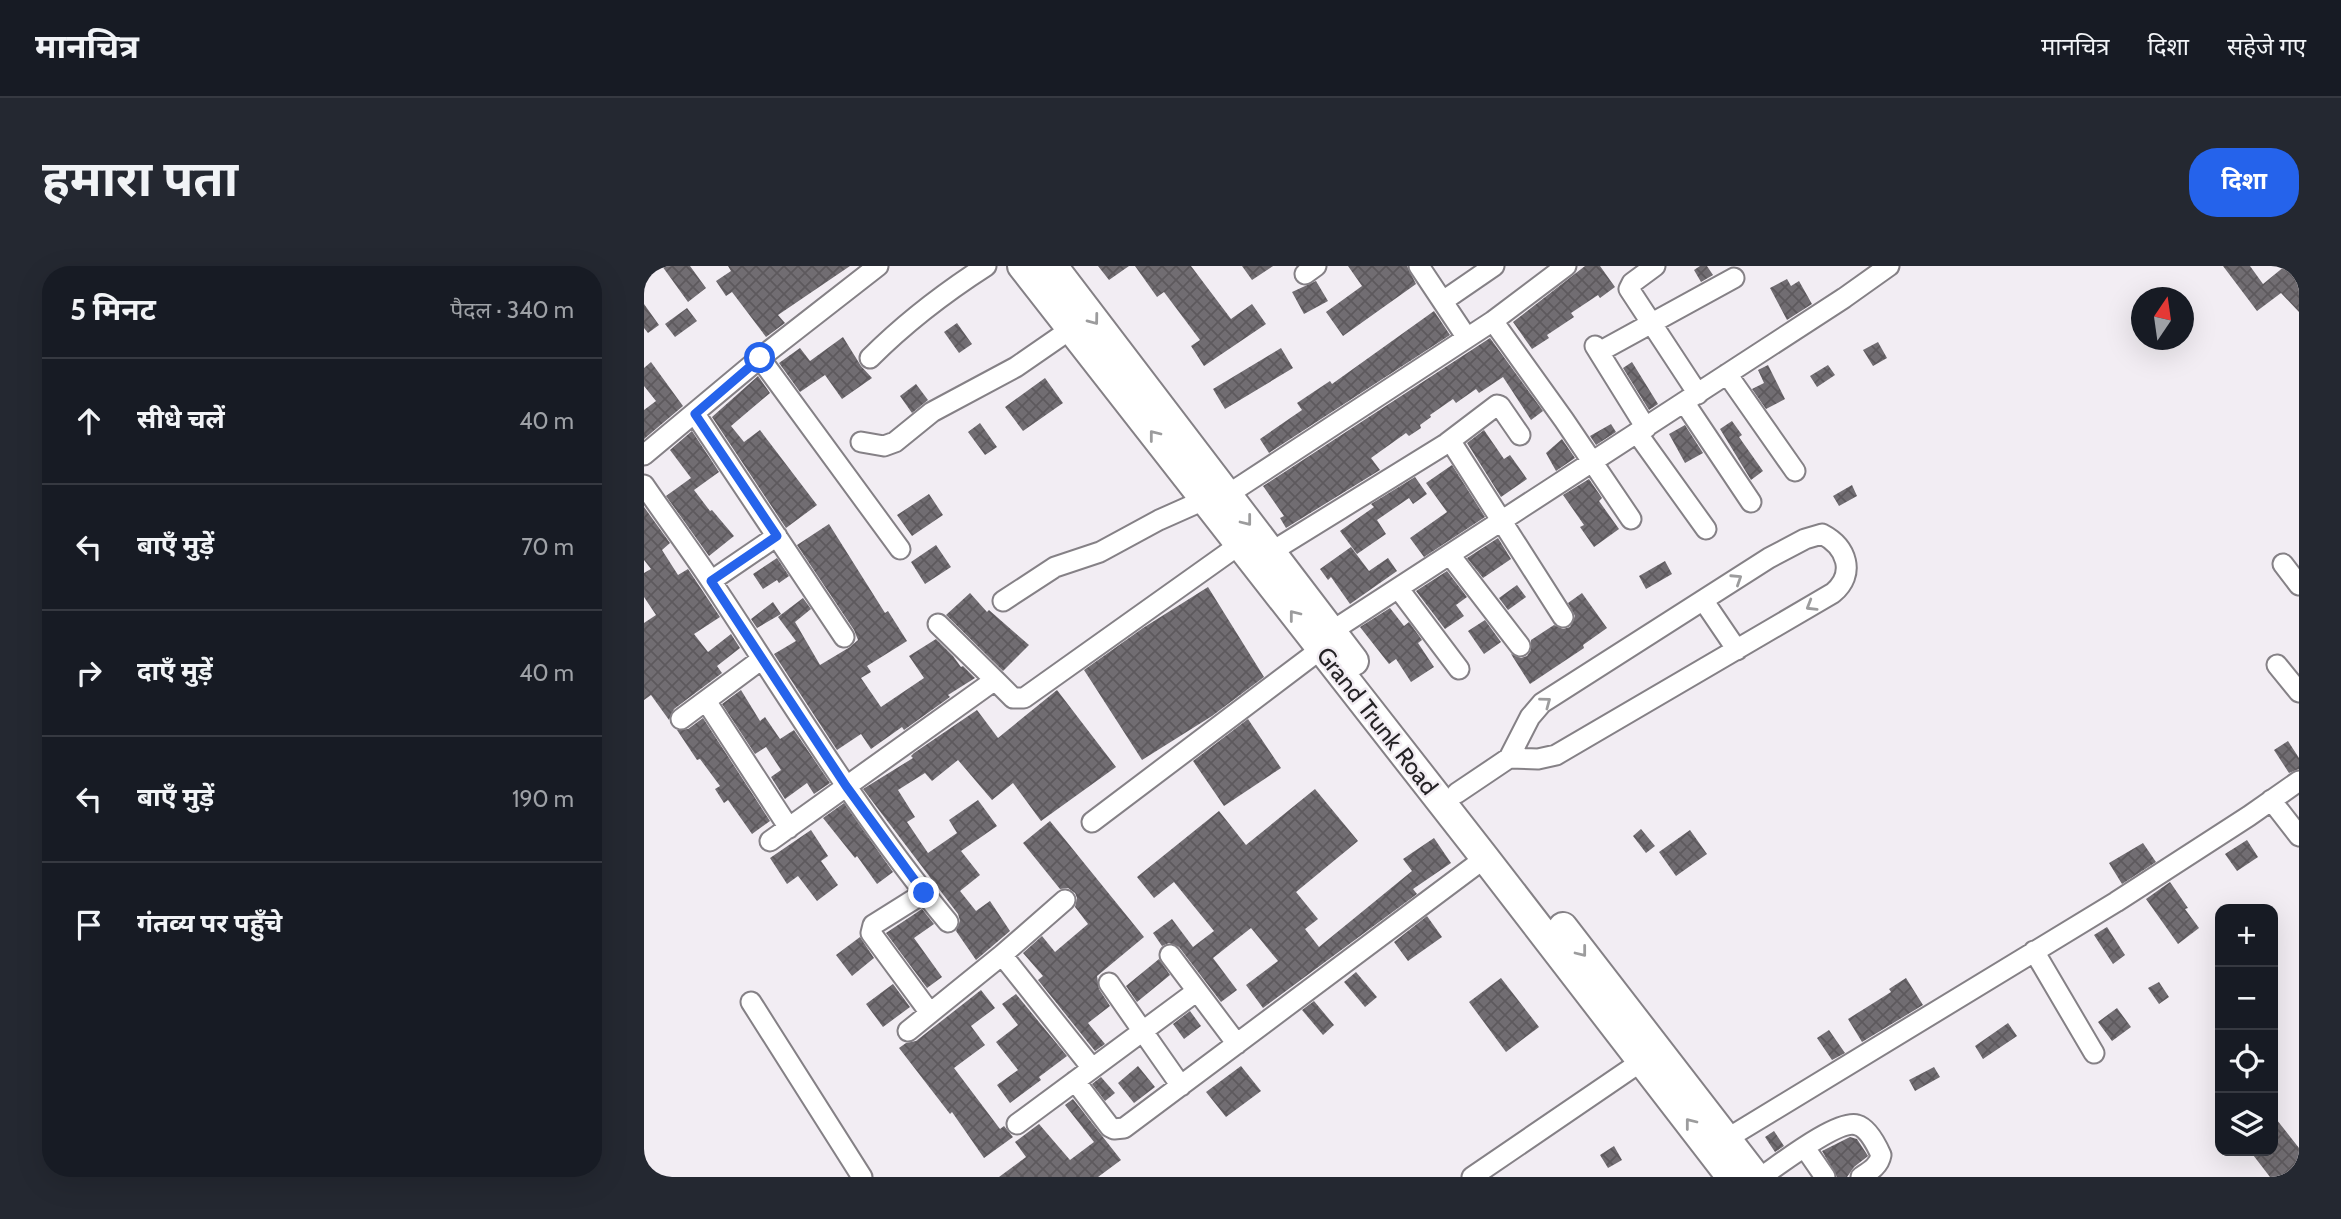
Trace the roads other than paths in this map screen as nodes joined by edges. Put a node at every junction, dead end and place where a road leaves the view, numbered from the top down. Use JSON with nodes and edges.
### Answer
{"nodes":[{"id":1,"x":878,"y":266,"type":"edge"},
{"id":2,"x":986,"y":266,"type":"edge"},
{"id":3,"x":1022,"y":266,"type":"edge"},
{"id":4,"x":1053,"y":266,"type":"edge"},
{"id":5,"x":1419,"y":266,"type":"edge"},
{"id":6,"x":1494,"y":266,"type":"edge"},
{"id":7,"x":1566,"y":266,"type":"edge"},
{"id":8,"x":1655,"y":266,"type":"edge"},
{"id":9,"x":1889,"y":266,"type":"edge"},
{"id":10,"x":1734,"y":278,"type":"dead end"},
{"id":11,"x":1443,"y":301,"type":"junction"},
{"id":12,"x":1493,"y":321,"type":"junction"},
{"id":13,"x":1653,"y":324,"type":"junction"},
{"id":14,"x":1071,"y":329,"type":"junction"},
{"id":15,"x":1467,"y":338,"type":"junction"},
{"id":16,"x":760,"y":358,"type":"junction"},
{"id":17,"x":870,"y":358,"type":"dead end"},
{"id":18,"x":1727,"y":374,"type":"junction"},
{"id":19,"x":1691,"y":398,"type":"junction"},
{"id":20,"x":695,"y":414,"type":"junction"},
{"id":21,"x":1641,"y":430,"type":"junction"},
{"id":22,"x":1520,"y":435,"type":"dead end"},
{"id":23,"x":861,"y":442,"type":"dead end"},
{"id":24,"x":1447,"y":443,"type":"junction"},
{"id":25,"x":644,"y":455,"type":"edge"},
{"id":26,"x":1590,"y":461,"type":"junction"},
{"id":27,"x":1795,"y":471,"type":"dead end"},
{"id":28,"x":644,"y":485,"type":"edge"},
{"id":29,"x":1216,"y":498,"type":"junction"},
{"id":30,"x":1751,"y":502,"type":"dead end"},
{"id":31,"x":1631,"y":519,"type":"dead end"},
{"id":32,"x":1501,"y":521,"type":"junction"},
{"id":33,"x":1706,"y":529,"type":"dead end"},
{"id":34,"x":777,"y":536,"type":"junction"},
{"id":35,"x":1239,"y":545,"type":"junction"},
{"id":36,"x":901,"y":549,"type":"dead end"},
{"id":37,"x":1271,"y":552,"type":"junction"},
{"id":38,"x":1450,"y":555,"type":"junction"},
{"id":39,"x":2283,"y":564,"type":"dead end"},
{"id":40,"x":711,"y":581,"type":"junction"},
{"id":41,"x":2299,"y":585,"type":"edge"},
{"id":42,"x":1398,"y":588,"type":"junction"},
{"id":43,"x":1703,"y":600,"type":"junction"},
{"id":44,"x":1003,"y":601,"type":"dead end"},
{"id":45,"x":1563,"y":617,"type":"dead end"},
{"id":46,"x":938,"y":624,"type":"dead end"},
{"id":47,"x":844,"y":637,"type":"dead end"},
{"id":48,"x":1326,"y":640,"type":"junction"},
{"id":49,"x":1520,"y":646,"type":"dead end"},
{"id":50,"x":1737,"y":650,"type":"junction"},
{"id":51,"x":762,"y":659,"type":"junction"},
{"id":52,"x":2277,"y":665,"type":"dead end"},
{"id":53,"x":1459,"y":669,"type":"dead end"},
{"id":54,"x":995,"y":680,"type":"junction"},
{"id":55,"x":2299,"y":692,"type":"edge"},
{"id":56,"x":706,"y":701,"type":"junction"},
{"id":57,"x":681,"y":719,"type":"dead end"},
{"id":58,"x":1509,"y":758,"type":"junction"},
{"id":59,"x":2299,"y":781,"type":"edge"},
{"id":60,"x":846,"y":786,"type":"junction"},
{"id":61,"x":1457,"y":793,"type":"junction"},
{"id":62,"x":2271,"y":800,"type":"junction"},
{"id":63,"x":1092,"y":822,"type":"dead end"},
{"id":64,"x":789,"y":828,"type":"junction"},
{"id":65,"x":2299,"y":836,"type":"edge"},
{"id":66,"x":770,"y":841,"type":"dead end"},
{"id":67,"x":1485,"y":858,"type":"junction"},
{"id":68,"x":924,"y":893,"type":"junction"},
{"id":69,"x":1065,"y":901,"type":"dead end"},
{"id":70,"x":948,"y":922,"type":"dead end"},
{"id":71,"x":2034,"y":951,"type":"junction"},
{"id":72,"x":1170,"y":955,"type":"dead end"},
{"id":73,"x":1002,"y":956,"type":"junction"},
{"id":74,"x":1109,"y":983,"type":"dead end"},
{"id":75,"x":1197,"y":991,"type":"junction"},
{"id":76,"x":751,"y":1002,"type":"dead end"},
{"id":77,"x":930,"y":1013,"type":"junction"},
{"id":78,"x":908,"y":1031,"type":"dead end"},
{"id":79,"x":1141,"y":1031,"type":"junction"},
{"id":80,"x":1237,"y":1044,"type":"junction"},
{"id":81,"x":2094,"y":1053,"type":"dead end"},
{"id":82,"x":1642,"y":1061,"type":"junction"},
{"id":83,"x":1092,"y":1068,"type":"junction"},
{"id":84,"x":1075,"y":1081,"type":"junction"},
{"id":85,"x":1181,"y":1086,"type":"junction"},
{"id":86,"x":1017,"y":1124,"type":"dead end"},
{"id":87,"x":1728,"y":1138,"type":"junction"},
{"id":88,"x":1805,"y":1148,"type":"junction"},
{"id":89,"x":862,"y":1177,"type":"edge"},
{"id":90,"x":1472,"y":1177,"type":"edge"},
{"id":91,"x":1731,"y":1177,"type":"edge"},
{"id":92,"x":1759,"y":1177,"type":"edge"},
{"id":93,"x":1825,"y":1177,"type":"edge"},
{"id":94,"x":1861,"y":1177,"type":"edge"}],
"edges":[{"from":1,"to":16,"type":"street"},
{"from":2,"to":17,"type":"street"},
{"from":3,"to":14,"type":"highway","name":"Grand Trunk Road"},
{"from":4,"to":29,"type":"highway","name":"Grand Trunk Road","one_way":true},
{"from":5,"to":11,"type":"street"},
{"from":6,"to":11,"type":"street"},
{"from":7,"to":12,"type":"street"},
{"from":8,"to":13,"type":"street"},
{"from":9,"to":18,"type":"street"},
{"from":10,"to":13,"type":"street"},
{"from":11,"to":15,"type":"street"},
{"from":12,"to":15,"type":"street"},
{"from":12,"to":26,"type":"street"},
{"from":13,"to":19,"type":"street"},
{"from":13,"to":21,"type":"street"},
{"from":14,"to":23,"type":"street"},
{"from":29,"to":14,"type":"highway","name":"Grand Trunk Road","one_way":true},
{"from":15,"to":29,"type":"street"},
{"from":16,"to":20,"type":"street"},
{"from":16,"to":36,"type":"street"},
{"from":18,"to":19,"type":"street"},
{"from":18,"to":27,"type":"street"},
{"from":19,"to":21,"type":"street"},
{"from":19,"to":30,"type":"street"},
{"from":20,"to":25,"type":"street"},
{"from":20,"to":34,"type":"street"},
{"from":21,"to":26,"type":"street"},
{"from":21,"to":33,"type":"street"},
{"from":22,"to":24,"type":"street"},
{"from":24,"to":32,"type":"street"},
{"from":24,"to":37,"type":"street"},
{"from":26,"to":31,"type":"street"},
{"from":26,"to":32,"type":"street"},
{"from":28,"to":40,"type":"street"},
{"from":29,"to":35,"type":"highway","name":"Grand Trunk Road"},
{"from":29,"to":37,"type":"highway","name":"Grand Trunk Road","one_way":true},
{"from":29,"to":44,"type":"street"},
{"from":32,"to":38,"type":"street"},
{"from":32,"to":45,"type":"street"},
{"from":34,"to":40,"type":"street"},
{"from":34,"to":47,"type":"street"},
{"from":48,"to":35,"type":"highway","name":"Grand Trunk Road","one_way":true},
{"from":35,"to":54,"type":"street"},
{"from":37,"to":48,"type":"highway","name":"Grand Trunk Road"},
{"from":38,"to":42,"type":"street"},
{"from":38,"to":49,"type":"street"},
{"from":39,"to":41,"type":"street"},
{"from":40,"to":51,"type":"street"},
{"from":42,"to":48,"type":"street"},
{"from":42,"to":53,"type":"street"},
{"from":43,"to":50,"type":"street"},
{"from":43,"to":50,"type":"street","one_way":true},
{"from":58,"to":43,"type":"street","one_way":true},
{"from":46,"to":54,"type":"street"},
{"from":48,"to":61,"type":"highway","name":"Grand Trunk Road"},
{"from":48,"to":63,"type":"street"},
{"from":48,"to":67,"type":"highway","name":"Grand Trunk Road"},
{"from":50,"to":58,"type":"street"},
{"from":51,"to":56,"type":"street"},
{"from":51,"to":60,"type":"street"},
{"from":52,"to":55,"type":"street"},
{"from":54,"to":60,"type":"street"},
{"from":56,"to":57,"type":"street"},
{"from":56,"to":64,"type":"street"},
{"from":58,"to":61,"type":"street"},
{"from":59,"to":62,"type":"street"},
{"from":60,"to":64,"type":"street"},
{"from":60,"to":68,"type":"street"},
{"from":61,"to":87,"type":"highway","name":"Grand Trunk Road","one_way":true},
{"from":62,"to":65,"type":"street"},
{"from":62,"to":71,"type":"street"},
{"from":64,"to":66,"type":"street"},
{"from":67,"to":80,"type":"street"},
{"from":67,"to":82,"type":"highway","name":"Grand Trunk Road"},
{"from":68,"to":70,"type":"street"},
{"from":68,"to":77,"type":"street"},
{"from":69,"to":73,"type":"street"},
{"from":71,"to":81,"type":"street"},
{"from":71,"to":87,"type":"street"},
{"from":72,"to":75,"type":"street"},
{"from":73,"to":77,"type":"street"},
{"from":73,"to":83,"type":"street"},
{"from":74,"to":79,"type":"street"},
{"from":75,"to":79,"type":"street"},
{"from":75,"to":80,"type":"street"},
{"from":76,"to":89,"type":"street"},
{"from":77,"to":78,"type":"street"},
{"from":79,"to":83,"type":"street"},
{"from":79,"to":85,"type":"street"},
{"from":80,"to":85,"type":"street"},
{"from":82,"to":90,"type":"street"},
{"from":91,"to":82,"type":"highway","name":"Grand Trunk Road","one_way":true},
{"from":83,"to":84,"type":"street"},
{"from":84,"to":85,"type":"street"},
{"from":84,"to":86,"type":"street"},
{"from":87,"to":92,"type":"highway","name":"Grand Trunk Road"},
{"from":88,"to":92,"type":"street"},
{"from":88,"to":93,"type":"street"},
{"from":88,"to":94,"type":"street"}]}
